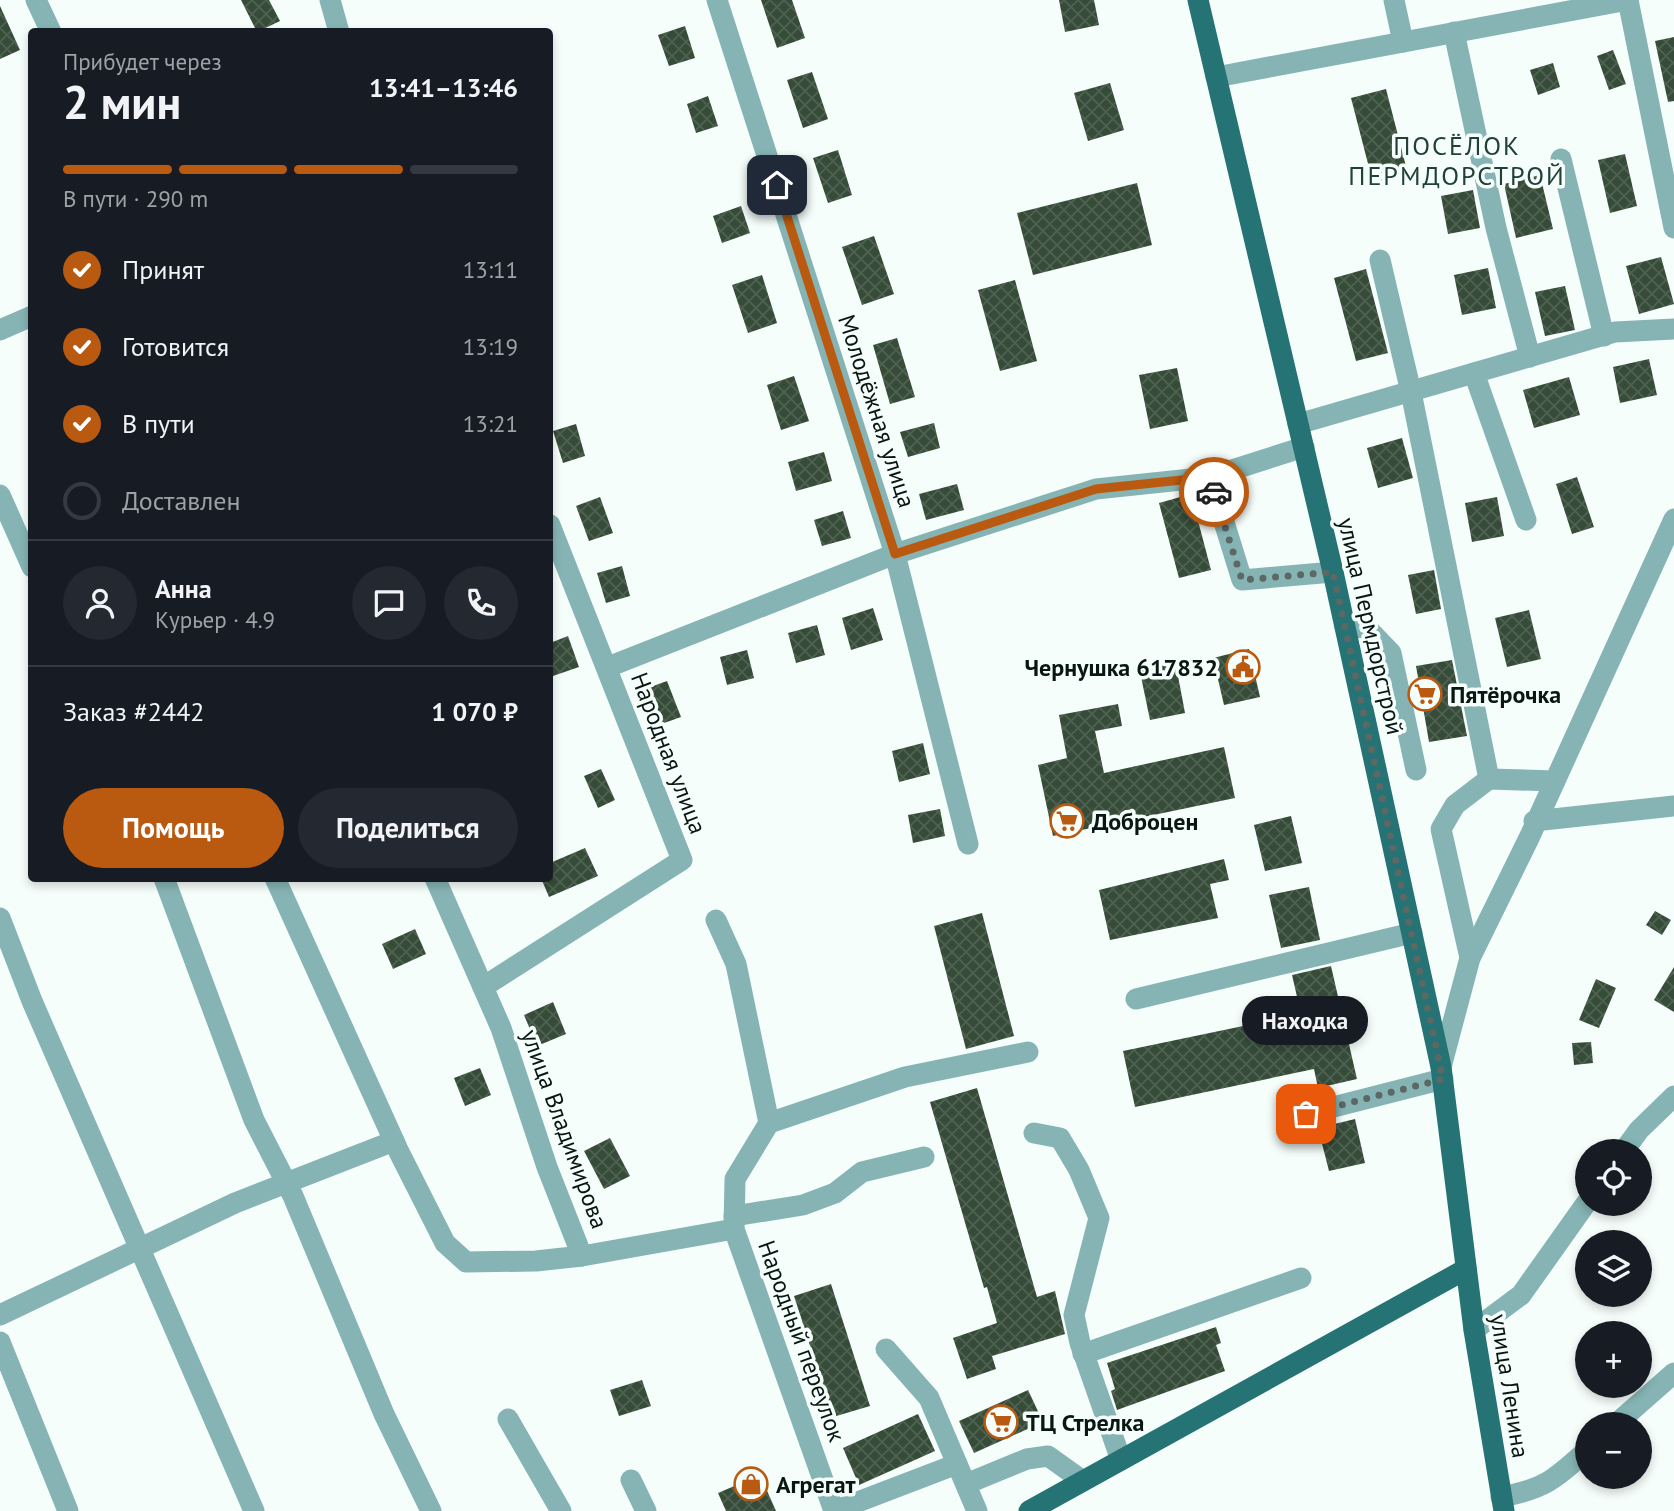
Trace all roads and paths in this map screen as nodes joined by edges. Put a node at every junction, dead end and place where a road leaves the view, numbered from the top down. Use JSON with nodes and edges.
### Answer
{"nodes":[{"id":1,"x":36,"y":0,"type":"edge"},
{"id":2,"x":330,"y":0,"type":"edge"},
{"id":3,"x":718,"y":0,"type":"edge"},
{"id":4,"x":1198,"y":0,"type":"edge"},
{"id":5,"x":1394,"y":0,"type":"edge"},
{"id":6,"x":1628,"y":0,"type":"edge"},
{"id":7,"x":49,"y":28,"type":"edge"},
{"id":8,"x":338,"y":28,"type":"edge"},
{"id":9,"x":1454,"y":33,"type":"junction"},
{"id":10,"x":1403,"y":42,"type":"junction"},
{"id":11,"x":1216,"y":77,"type":"junction"},
{"id":12,"x":1561,"y":159,"type":"dead end"},
{"id":13,"x":1674,"y":228,"type":"edge"},
{"id":14,"x":1380,"y":260,"type":"dead end"},
{"id":15,"x":28,"y":318,"type":"edge"},
{"id":16,"x":1674,"y":329,"type":"edge"},
{"id":17,"x":0,"y":330,"type":"edge"},
{"id":18,"x":1604,"y":336,"type":"junction"},
{"id":19,"x":1530,"y":357,"type":"junction"},
{"id":20,"x":1474,"y":373,"type":"junction"},
{"id":21,"x":1411,"y":392,"type":"junction"},
{"id":22,"x":1298,"y":424,"type":"junction"},
{"id":23,"x":1304,"y":447,"type":"junction"},
{"id":24,"x":1210,"y":477,"type":"junction"},
{"id":25,"x":0,"y":495,"type":"edge"},
{"id":26,"x":1674,"y":519,"type":"edge"},
{"id":27,"x":1526,"y":520,"type":"dead end"},
{"id":28,"x":553,"y":532,"type":"edge"},
{"id":29,"x":895,"y":554,"type":"junction"},
{"id":30,"x":28,"y":558,"type":"edge"},
{"id":31,"x":1333,"y":572,"type":"junction"},
{"id":32,"x":1346,"y":627,"type":"junction"},
{"id":33,"x":608,"y":667,"type":"junction"},
{"id":34,"x":1416,"y":770,"type":"dead end"},
{"id":35,"x":1489,"y":779,"type":"junction"},
{"id":36,"x":1555,"y":781,"type":"junction"},
{"id":37,"x":1674,"y":806,"type":"edge"},
{"id":38,"x":1534,"y":821,"type":"junction"},
{"id":39,"x":968,"y":844,"type":"dead end"},
{"id":40,"x":165,"y":882,"type":"edge"},
{"id":41,"x":277,"y":882,"type":"edge"},
{"id":42,"x":437,"y":882,"type":"edge"},
{"id":43,"x":0,"y":918,"type":"edge"},
{"id":44,"x":716,"y":920,"type":"dead end"},
{"id":45,"x":1412,"y":933,"type":"junction"},
{"id":46,"x":1470,"y":958,"type":"junction"},
{"id":47,"x":484,"y":986,"type":"junction"},
{"id":48,"x":1136,"y":999,"type":"dead end"},
{"id":49,"x":1028,"y":1052,"type":"dead end"},
{"id":50,"x":1442,"y":1073,"type":"junction"},
{"id":51,"x":1674,"y":1096,"type":"edge"},
{"id":52,"x":1306,"y":1114,"type":"dead end"},
{"id":53,"x":769,"y":1123,"type":"junction"},
{"id":54,"x":1034,"y":1133,"type":"dead end"},
{"id":55,"x":1632,"y":1139,"type":"edge"},
{"id":56,"x":394,"y":1141,"type":"junction"},
{"id":57,"x":924,"y":1157,"type":"dead end"},
{"id":58,"x":287,"y":1183,"type":"junction"},
{"id":59,"x":1577,"y":1216,"type":"edge"},
{"id":60,"x":734,"y":1222,"type":"junction"},
{"id":61,"x":140,"y":1248,"type":"junction"},
{"id":62,"x":582,"y":1256,"type":"junction"},
{"id":63,"x":1466,"y":1269,"type":"junction"},
{"id":64,"x":1301,"y":1278,"type":"dead end"},
{"id":65,"x":0,"y":1315,"type":"edge"},
{"id":66,"x":1474,"y":1330,"type":"junction"},
{"id":67,"x":0,"y":1342,"type":"edge"},
{"id":68,"x":886,"y":1349,"type":"dead end"},
{"id":69,"x":1083,"y":1354,"type":"junction"},
{"id":70,"x":1674,"y":1373,"type":"edge"},
{"id":71,"x":1630,"y":1412,"type":"edge"},
{"id":72,"x":508,"y":1419,"type":"dead end"},
{"id":73,"x":1121,"y":1460,"type":"junction"},
{"id":74,"x":1575,"y":1461,"type":"edge"},
{"id":75,"x":957,"y":1464,"type":"junction"},
{"id":76,"x":631,"y":1480,"type":"dead end"},
{"id":77,"x":1083,"y":1481,"type":"junction"},
{"id":78,"x":966,"y":1484,"type":"junction"},
{"id":79,"x":1055,"y":1503,"type":"edge"},
{"id":80,"x":1502,"y":1504,"type":"edge"},
{"id":81,"x":68,"y":1511,"type":"edge"},
{"id":82,"x":254,"y":1511,"type":"edge"},
{"id":83,"x":431,"y":1511,"type":"edge"},
{"id":84,"x":561,"y":1511,"type":"edge"},
{"id":85,"x":646,"y":1511,"type":"edge"},
{"id":86,"x":834,"y":1511,"type":"edge"},
{"id":87,"x":977,"y":1511,"type":"edge"},
{"id":88,"x":1030,"y":1511,"type":"edge"}],
"edges":[{"from":1,"to":7,"type":"street"},
{"from":2,"to":8,"type":"street"},
{"from":3,"to":29,"type":"street","name":"Молодёжная улица"},
{"from":4,"to":11,"type":"main road","name":"улица Пермдорстрой"},
{"from":5,"to":10,"type":"street"},
{"from":6,"to":9,"type":"street"},
{"from":6,"to":13,"type":"street"},
{"from":9,"to":10,"type":"street"},
{"from":9,"to":19,"type":"street"},
{"from":10,"to":11,"type":"street"},
{"from":11,"to":22,"type":"main road","name":"улица Пермдорстрой"},
{"from":12,"to":18,"type":"street"},
{"from":14,"to":21,"type":"street"},
{"from":15,"to":17,"type":"street"},
{"from":16,"to":18,"type":"street"},
{"from":18,"to":19,"type":"street"},
{"from":19,"to":20,"type":"street"},
{"from":20,"to":21,"type":"street"},
{"from":20,"to":27,"type":"street"},
{"from":21,"to":22,"type":"street"},
{"from":21,"to":35,"type":"street"},
{"from":22,"to":23,"type":"main road","name":"улица Пермдорстрой"},
{"from":23,"to":24,"type":"street"},
{"from":23,"to":31,"type":"main road","name":"улица Пермдорстрой"},
{"from":24,"to":29,"type":"street"},
{"from":24,"to":31,"type":"street"},
{"from":25,"to":30,"type":"street"},
{"from":26,"to":36,"type":"street"},
{"from":28,"to":33,"type":"street","name":"Народная улица"},
{"from":29,"to":33,"type":"street"},
{"from":29,"to":39,"type":"street","name":"Молодёжная улица"},
{"from":31,"to":32,"type":"main road","name":"улица Пермдорстрой"},
{"from":32,"to":34,"type":"street"},
{"from":32,"to":45,"type":"main road","name":"улица Пермдорстрой"},
{"from":33,"to":47,"type":"street","name":"Народная улица"},
{"from":35,"to":36,"type":"street"},
{"from":35,"to":46,"type":"street"},
{"from":36,"to":38,"type":"street"},
{"from":37,"to":38,"type":"street"},
{"from":38,"to":46,"type":"street"},
{"from":40,"to":58,"type":"street"},
{"from":41,"to":56,"type":"street"},
{"from":42,"to":47,"type":"street","name":"улица Владимирова"},
{"from":43,"to":61,"type":"street"},
{"from":44,"to":53,"type":"street"},
{"from":45,"to":48,"type":"street"},
{"from":45,"to":50,"type":"main road","name":"улица Пермдорстрой"},
{"from":46,"to":50,"type":"street"},
{"from":47,"to":62,"type":"street","name":"улица Владимирова"},
{"from":49,"to":53,"type":"street"},
{"from":50,"to":52,"type":"street"},
{"from":50,"to":63,"type":"main road","name":"улица Пермдорстрой"},
{"from":51,"to":55,"type":"street"},
{"from":53,"to":60,"type":"street"},
{"from":54,"to":69,"type":"street"},
{"from":56,"to":58,"type":"street"},
{"from":56,"to":62,"type":"street"},
{"from":57,"to":60,"type":"street","name":"улица Владимирова"},
{"from":58,"to":61,"type":"street"},
{"from":58,"to":83,"type":"street"},
{"from":59,"to":66,"type":"street"},
{"from":60,"to":62,"type":"street","name":"улица Владимирова"},
{"from":60,"to":86,"type":"street","name":"Народный переулок"},
{"from":61,"to":65,"type":"street"},
{"from":61,"to":82,"type":"street"},
{"from":63,"to":66,"type":"main road","name":"улица Ленина"},
{"from":63,"to":73,"type":"main road"},
{"from":64,"to":69,"type":"street"},
{"from":66,"to":80,"type":"main road","name":"улица Ленина"},
{"from":67,"to":81,"type":"street"},
{"from":68,"to":75,"type":"street"},
{"from":69,"to":73,"type":"street"},
{"from":70,"to":71,"type":"street"},
{"from":72,"to":84,"type":"street"},
{"from":73,"to":77,"type":"main road"},
{"from":74,"to":80,"type":"street"},
{"from":75,"to":78,"type":"street"},
{"from":75,"to":86,"type":"street"},
{"from":76,"to":85,"type":"street"},
{"from":77,"to":78,"type":"street"},
{"from":77,"to":79,"type":"main road"},
{"from":78,"to":87,"type":"street"},
{"from":79,"to":88,"type":"main road"}]}
